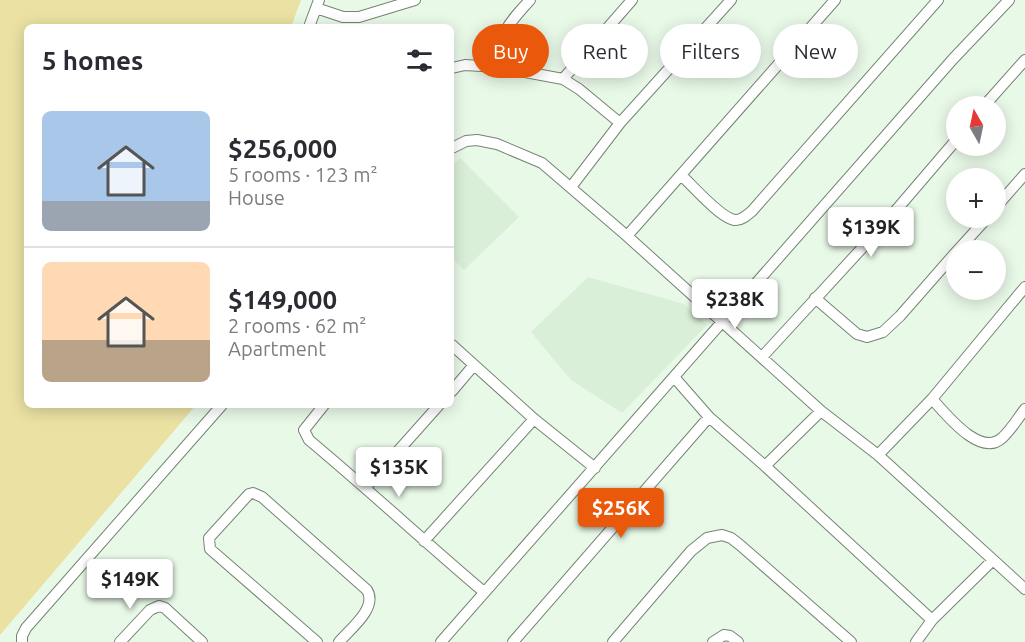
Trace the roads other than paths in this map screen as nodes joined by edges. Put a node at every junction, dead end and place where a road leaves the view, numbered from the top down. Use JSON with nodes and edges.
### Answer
{"nodes":[{"id":1,"x":415,"y":0,"type":"edge"},
{"id":2,"x":530,"y":0,"type":"edge"},
{"id":3,"x":632,"y":0,"type":"edge"},
{"id":4,"x":731,"y":0,"type":"edge"},
{"id":5,"x":835,"y":0,"type":"edge"},
{"id":6,"x":938,"y":0,"type":"edge"},
{"id":7,"x":1009,"y":0,"type":"edge"},
{"id":8,"x":318,"y":4,"type":"edge"},
{"id":9,"x":310,"y":24,"type":"edge"},
{"id":10,"x":508,"y":24,"type":"edge"},
{"id":11,"x":1025,"y":60,"type":"edge"},
{"id":12,"x":472,"y":65,"type":"edge"},
{"id":13,"x":454,"y":68,"type":"edge"},
{"id":14,"x":549,"y":76,"type":"edge"},
{"id":15,"x":563,"y":79,"type":"junction"},
{"id":16,"x":993,"y":96,"type":"edge"},
{"id":17,"x":620,"y":123,"type":"junction"},
{"id":18,"x":454,"y":147,"type":"edge"},
{"id":19,"x":946,"y":152,"type":"edge"},
{"id":20,"x":1025,"y":174,"type":"edge"},
{"id":21,"x":681,"y":175,"type":"junction"},
{"id":22,"x":571,"y":187,"type":"junction"},
{"id":23,"x":1006,"y":196,"type":"edge"},
{"id":24,"x":978,"y":228,"type":"edge"},
{"id":25,"x":627,"y":236,"type":"junction"},
{"id":26,"x":967,"y":240,"type":"edge"},
{"id":27,"x":946,"y":264,"type":"edge"},
{"id":28,"x":1025,"y":287,"type":"edge"},
{"id":29,"x":815,"y":298,"type":"junction"},
{"id":30,"x":722,"y":323,"type":"junction"},
{"id":31,"x":454,"y":347,"type":"edge"},
{"id":32,"x":762,"y":357,"type":"junction"},
{"id":33,"x":474,"y":365,"type":"junction"},
{"id":34,"x":674,"y":377,"type":"junction"},
{"id":35,"x":454,"y":389,"type":"edge"},
{"id":36,"x":932,"y":399,"type":"junction"},
{"id":37,"x":219,"y":408,"type":"edge"},
{"id":38,"x":321,"y":408,"type":"edge"},
{"id":39,"x":436,"y":408,"type":"edge"},
{"id":40,"x":1025,"y":409,"type":"edge"},
{"id":41,"x":821,"y":411,"type":"junction"},
{"id":42,"x":709,"y":417,"type":"junction"},
{"id":43,"x":534,"y":419,"type":"junction"},
{"id":44,"x":878,"y":455,"type":"junction"},
{"id":45,"x":765,"y":466,"type":"junction"},
{"id":46,"x":595,"y":468,"type":"junction"},
{"id":47,"x":366,"y":488,"type":"junction"},
{"id":48,"x":424,"y":541,"type":"junction"},
{"id":49,"x":993,"y":560,"type":"junction"},
{"id":50,"x":1025,"y":589,"type":"edge"},
{"id":51,"x":484,"y":592,"type":"junction"},
{"id":52,"x":932,"y":620,"type":"junction"},
{"id":53,"x":22,"y":642,"type":"edge"},
{"id":54,"x":120,"y":642,"type":"edge"},
{"id":55,"x":202,"y":642,"type":"edge"},
{"id":56,"x":316,"y":642,"type":"edge"},
{"id":57,"x":339,"y":642,"type":"edge"},
{"id":58,"x":441,"y":642,"type":"edge"},
{"id":59,"x":513,"y":642,"type":"edge"},
{"id":60,"x":613,"y":642,"type":"edge"},
{"id":61,"x":713,"y":642,"type":"edge"},
{"id":62,"x":738,"y":642,"type":"edge"},
{"id":63,"x":850,"y":642,"type":"edge"},
{"id":64,"x":916,"y":642,"type":"edge"}],
"edges":[{"from":1,"to":8,"type":"street"},
{"from":2,"to":10,"type":"street"},
{"from":3,"to":15,"type":"street"},
{"from":4,"to":17,"type":"street"},
{"from":5,"to":21,"type":"street"},
{"from":6,"to":21,"type":"street"},
{"from":7,"to":30,"type":"street"},
{"from":8,"to":9,"type":"street"},
{"from":11,"to":16,"type":"street"},
{"from":12,"to":13,"type":"street"},
{"from":14,"to":15,"type":"street"},
{"from":15,"to":17,"type":"street"},
{"from":17,"to":22,"type":"street"},
{"from":18,"to":22,"type":"street"},
{"from":19,"to":29,"type":"street"},
{"from":20,"to":23,"type":"street"},
{"from":21,"to":25,"type":"street"},
{"from":22,"to":25,"type":"street"},
{"from":24,"to":26,"type":"street"},
{"from":25,"to":30,"type":"street"},
{"from":27,"to":29,"type":"street"},
{"from":28,"to":36,"type":"street"},
{"from":29,"to":32,"type":"street"},
{"from":30,"to":32,"type":"street"},
{"from":30,"to":34,"type":"street"},
{"from":31,"to":33,"type":"street"},
{"from":32,"to":41,"type":"street"},
{"from":33,"to":35,"type":"street"},
{"from":33,"to":43,"type":"street"},
{"from":34,"to":42,"type":"street"},
{"from":34,"to":46,"type":"street"},
{"from":36,"to":40,"type":"street"},
{"from":36,"to":44,"type":"street"},
{"from":37,"to":53,"type":"street"},
{"from":38,"to":47,"type":"street"},
{"from":39,"to":47,"type":"street"},
{"from":41,"to":44,"type":"street"},
{"from":41,"to":45,"type":"street"},
{"from":42,"to":45,"type":"street"},
{"from":42,"to":59,"type":"street"},
{"from":43,"to":46,"type":"street"},
{"from":43,"to":48,"type":"street"},
{"from":44,"to":49,"type":"street"},
{"from":45,"to":52,"type":"street"},
{"from":46,"to":51,"type":"street"},
{"from":47,"to":48,"type":"street"},
{"from":48,"to":51,"type":"street"},
{"from":49,"to":50,"type":"street"},
{"from":49,"to":52,"type":"street"},
{"from":51,"to":58,"type":"street"},
{"from":52,"to":64,"type":"street"},
{"from":54,"to":55,"type":"street"},
{"from":56,"to":57,"type":"street"},
{"from":60,"to":63,"type":"street"},
{"from":61,"to":62,"type":"street"}]}
